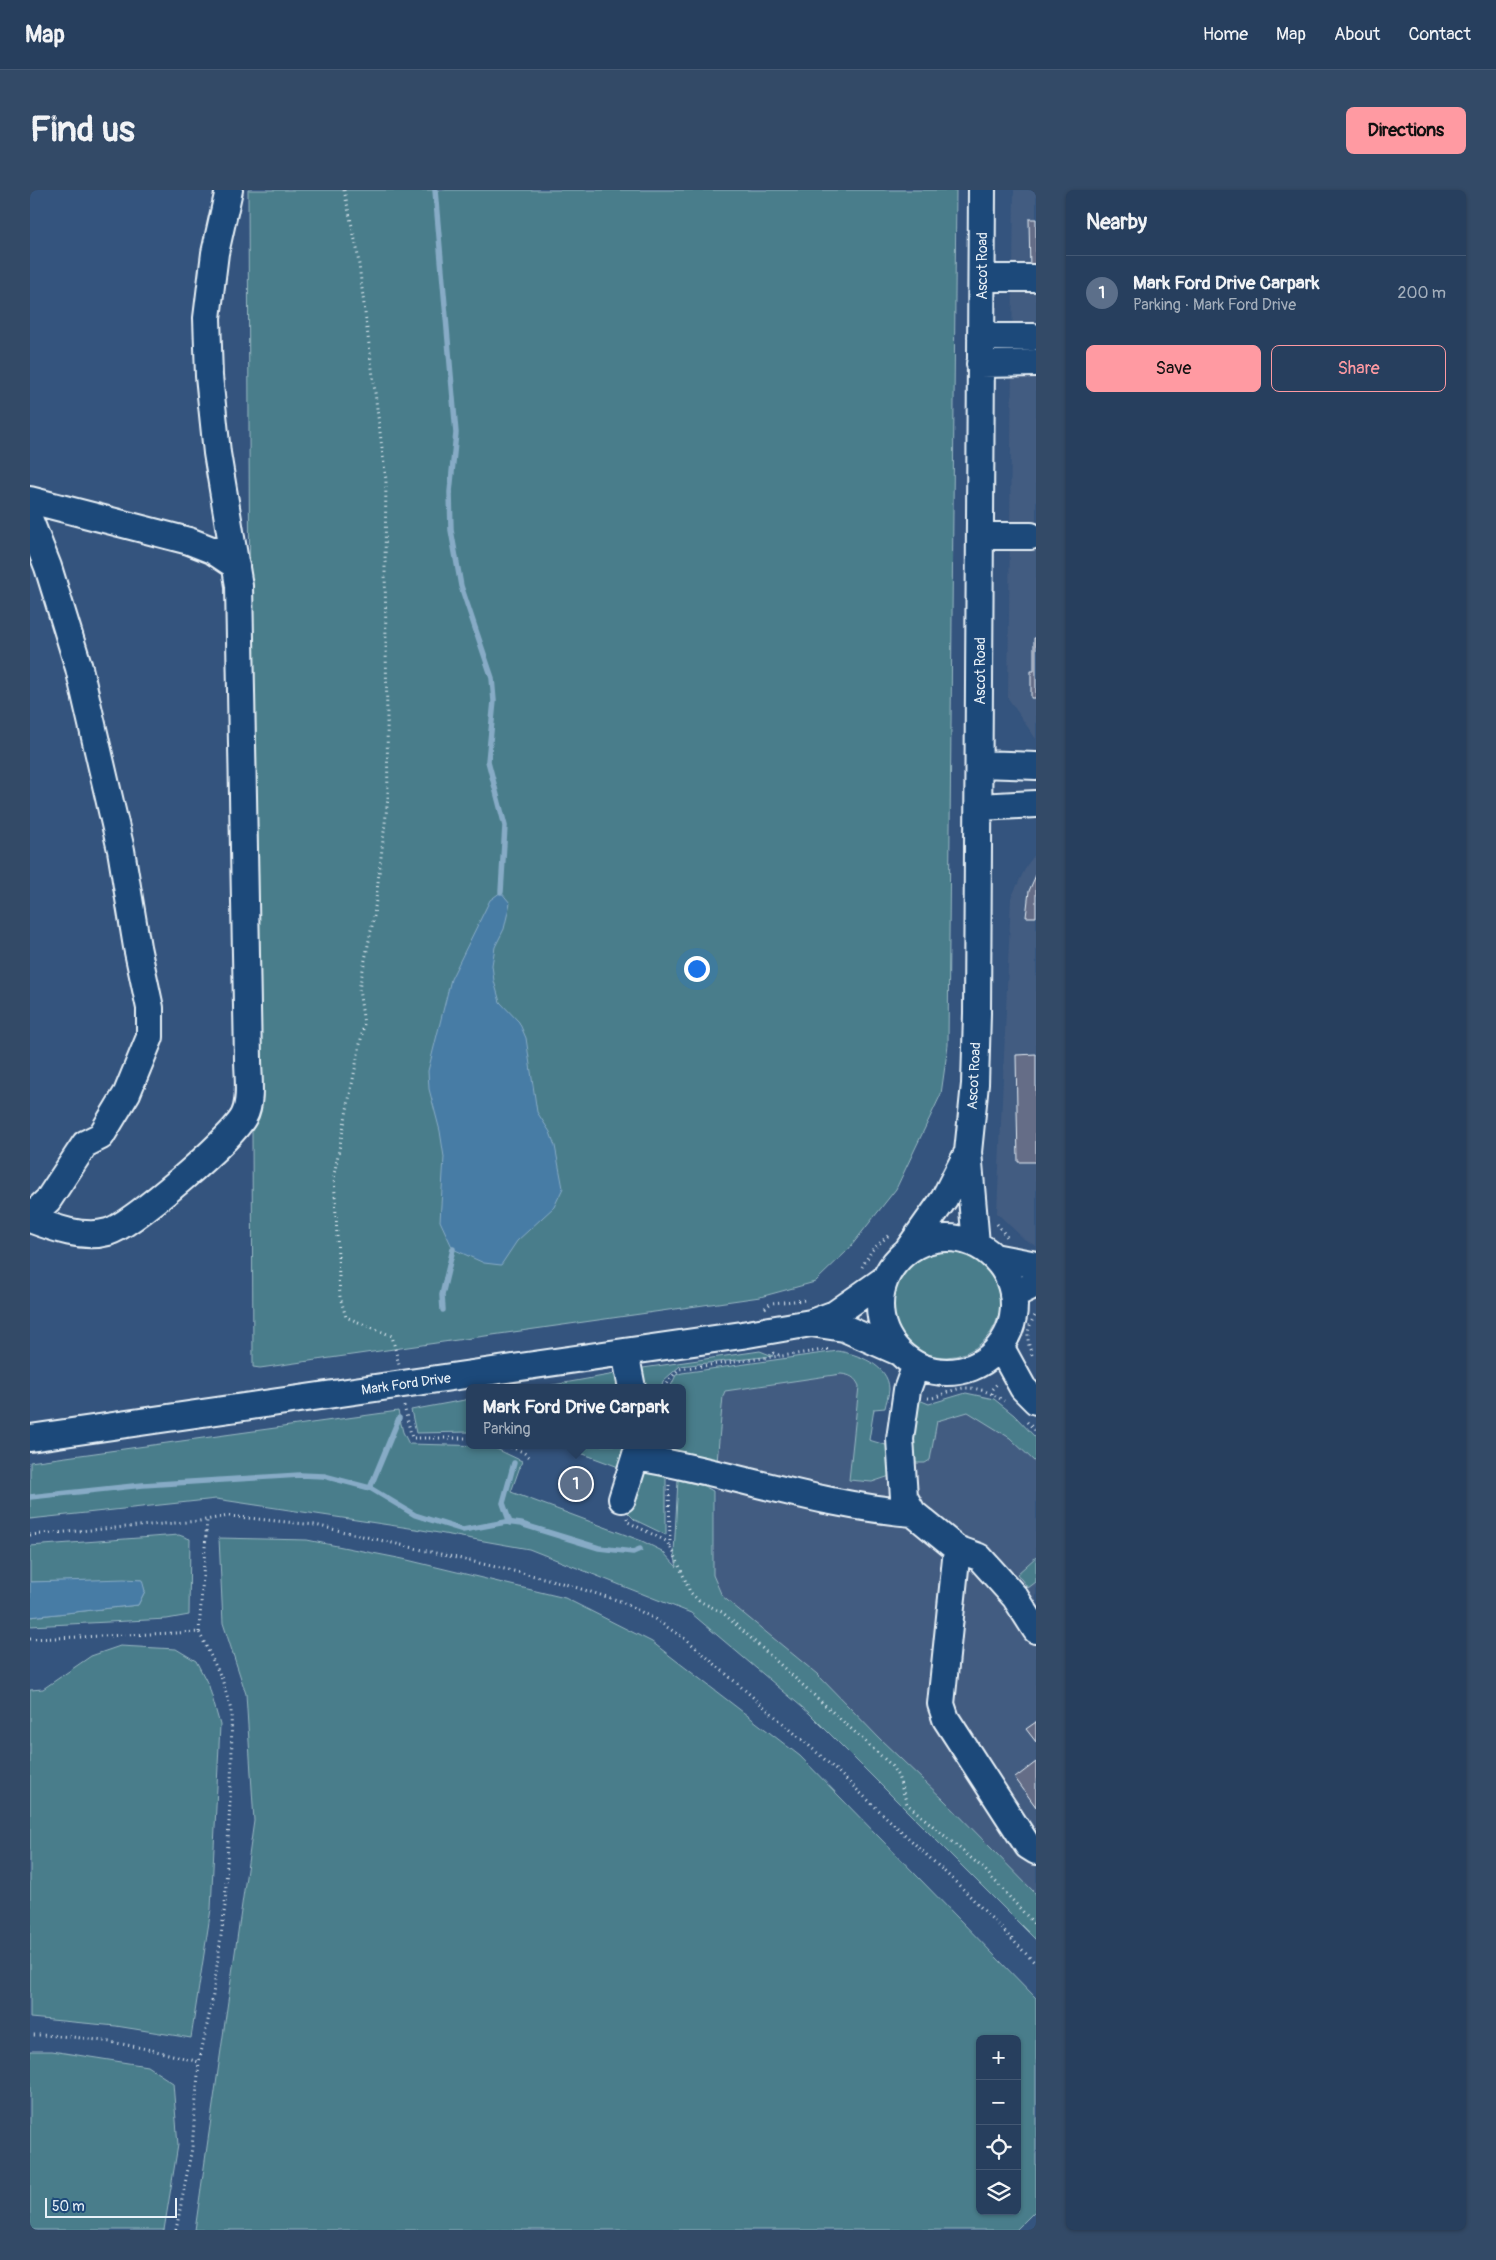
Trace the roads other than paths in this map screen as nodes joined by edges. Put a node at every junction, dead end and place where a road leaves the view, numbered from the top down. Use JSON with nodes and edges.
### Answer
{"nodes":[{"id":1,"x":229,"y":190,"type":"edge"},
{"id":2,"x":982,"y":190,"type":"edge"},
{"id":3,"x":982,"y":278,"type":"junction"},
{"id":4,"x":1033,"y":278,"type":"dead end"},
{"id":5,"x":981,"y":337,"type":"junction"},
{"id":6,"x":1034,"y":337,"type":"dead end"},
{"id":7,"x":1036,"y":363,"type":"edge"},
{"id":8,"x":980,"y":364,"type":"junction"},
{"id":9,"x":30,"y":500,"type":"edge"},
{"id":10,"x":30,"y":521,"type":"edge"},
{"id":11,"x":980,"y":536,"type":"junction"},
{"id":12,"x":1031,"y":536,"type":"dead end"},
{"id":13,"x":236,"y":566,"type":"junction"},
{"id":14,"x":980,"y":764,"type":"junction"},
{"id":15,"x":1036,"y":766,"type":"edge"},
{"id":16,"x":1036,"y":804,"type":"edge"},
{"id":17,"x":979,"y":807,"type":"junction"},
{"id":18,"x":968,"y":1152,"type":"junction"},
{"id":19,"x":30,"y":1218,"type":"edge"},
{"id":20,"x":900,"y":1241,"type":"junction"},
{"id":21,"x":994,"y":1248,"type":"junction"},
{"id":22,"x":1036,"y":1265,"type":"edge"},
{"id":23,"x":885,"y":1279,"type":"junction"},
{"id":24,"x":1025,"y":1289,"type":"edge"},
{"id":25,"x":811,"y":1323,"type":"junction"},
{"id":26,"x":1000,"y":1346,"type":"junction"},
{"id":27,"x":625,"y":1352,"type":"junction"},
{"id":28,"x":907,"y":1358,"type":"junction"},
{"id":29,"x":976,"y":1366,"type":"junction"},
{"id":30,"x":631,"y":1384,"type":"edge"},
{"id":31,"x":1030,"y":1394,"type":"edge"},
{"id":32,"x":30,"y":1438,"type":"edge"},
{"id":33,"x":638,"y":1451,"type":"edge"},
{"id":34,"x":622,"y":1498,"type":"road end"},
{"id":35,"x":913,"y":1513,"type":"junction"},
{"id":36,"x":957,"y":1549,"type":"junction"},
{"id":37,"x":1036,"y":1630,"type":"edge"},
{"id":38,"x":1036,"y":1851,"type":"edge"}],
"edges":[{"from":1,"to":13,"type":"street"},
{"from":2,"to":3,"type":"street","name":"Ascot Road"},
{"from":3,"to":4,"type":"street"},
{"from":3,"to":5,"type":"street","name":"Ascot Road"},
{"from":5,"to":6,"type":"street"},
{"from":5,"to":8,"type":"street","name":"Ascot Road"},
{"from":7,"to":8,"type":"street"},
{"from":8,"to":11,"type":"street","name":"Ascot Road"},
{"from":9,"to":13,"type":"street"},
{"from":10,"to":19,"type":"street"},
{"from":11,"to":12,"type":"street"},
{"from":11,"to":14,"type":"street","name":"Ascot Road"},
{"from":13,"to":19,"type":"street"},
{"from":14,"to":15,"type":"street"},
{"from":14,"to":17,"type":"street","name":"Ascot Road"},
{"from":16,"to":17,"type":"street"},
{"from":17,"to":18,"type":"street","name":"Ascot Road"},
{"from":18,"to":20,"type":"street","name":"Ascot Road"},
{"from":18,"to":21,"type":"street","name":"Ascot Road"},
{"from":20,"to":21,"type":"street"},
{"from":20,"to":23,"type":"street"},
{"from":21,"to":22,"type":"street"},
{"from":21,"to":24,"type":"street"},
{"from":23,"to":25,"type":"street","name":"Mark Ford Drive"},
{"from":23,"to":28,"type":"street"},
{"from":24,"to":26,"type":"street"},
{"from":25,"to":27,"type":"street","name":"Mark Ford Drive"},
{"from":25,"to":28,"type":"street","name":"Mark Ford Drive"},
{"from":26,"to":29,"type":"street"},
{"from":26,"to":31,"type":"street"},
{"from":27,"to":30,"type":"street"},
{"from":27,"to":32,"type":"street","name":"Mark Ford Drive"},
{"from":28,"to":29,"type":"street"},
{"from":28,"to":35,"type":"street"},
{"from":29,"to":31,"type":"street"},
{"from":33,"to":34,"type":"street"},
{"from":33,"to":35,"type":"street"},
{"from":35,"to":36,"type":"street"},
{"from":36,"to":37,"type":"street"},
{"from":36,"to":38,"type":"street"}]}
